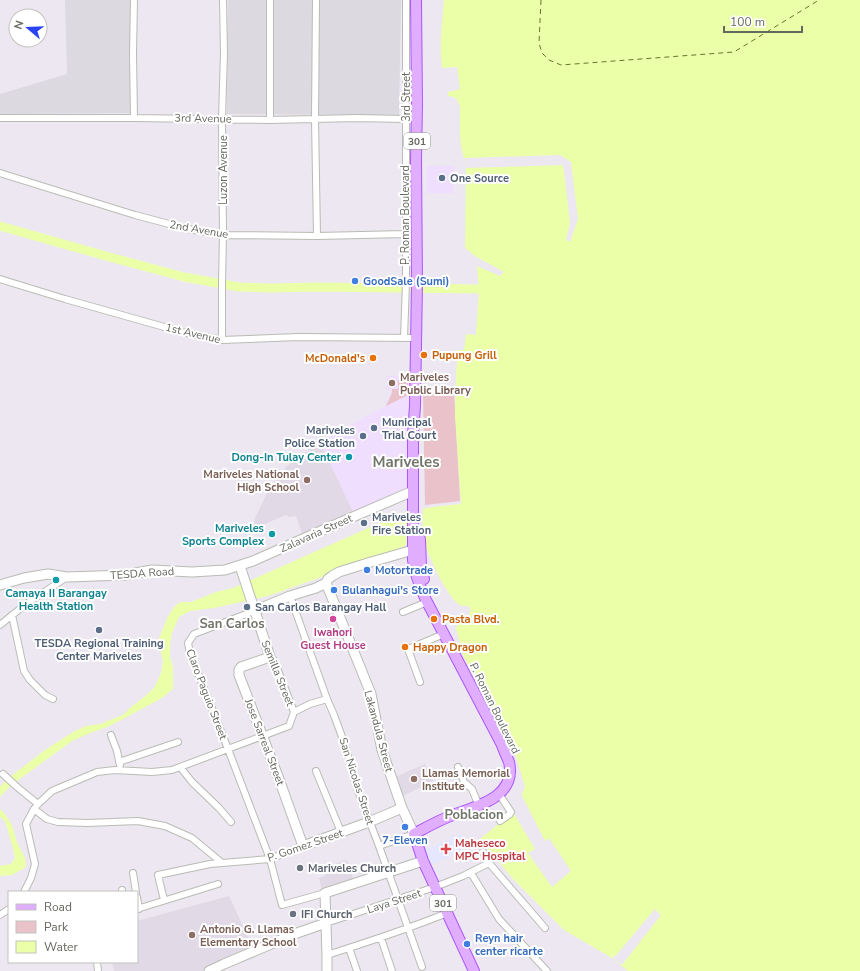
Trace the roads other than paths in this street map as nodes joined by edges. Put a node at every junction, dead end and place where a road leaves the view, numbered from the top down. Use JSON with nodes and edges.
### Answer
{"nodes":[{"id":1,"x":134,"y":0,"type":"edge"},
{"id":2,"x":223,"y":0,"type":"edge"},
{"id":3,"x":270,"y":0,"type":"edge"},
{"id":4,"x":316,"y":0,"type":"edge"},
{"id":5,"x":406,"y":0,"type":"edge"},
{"id":6,"x":416,"y":0,"type":"edge"},
{"id":7,"x":416,"y":21,"type":"junction"},
{"id":8,"x":405,"y":25,"type":"junction"},
{"id":9,"x":406,"y":99,"type":"junction"},
{"id":10,"x":418,"y":104,"type":"junction"},
{"id":11,"x":0,"y":118,"type":"edge"},
{"id":12,"x":134,"y":118,"type":"junction"},
{"id":13,"x":222,"y":118,"type":"junction"},
{"id":14,"x":315,"y":119,"type":"junction"},
{"id":15,"x":405,"y":119,"type":"junction"},
{"id":16,"x":270,"y":120,"type":"junction"},
{"id":17,"x":0,"y":173,"type":"edge"},
{"id":18,"x":406,"y":234,"type":"junction"},
{"id":19,"x":223,"y":235,"type":"junction"},
{"id":20,"x":317,"y":236,"type":"junction"},
{"id":21,"x":0,"y":279,"type":"edge"},
{"id":22,"x":404,"y":338,"type":"junction"},
{"id":23,"x":416,"y":338,"type":"junction"},
{"id":24,"x":222,"y":340,"type":"junction"},
{"id":25,"x":415,"y":406,"type":"junction"},
{"id":26,"x":413,"y":491,"type":"junction"},
{"id":27,"x":417,"y":505,"type":"junction"},
{"id":28,"x":416,"y":547,"type":"junction"},
{"id":29,"x":240,"y":566,"type":"junction"},
{"id":30,"x":67,"y":577,"type":"junction"},
{"id":31,"x":326,"y":583,"type":"junction"},
{"id":32,"x":0,"y":585,"type":"edge"},
{"id":33,"x":290,"y":596,"type":"junction"},
{"id":34,"x":427,"y":602,"type":"junction"},
{"id":35,"x":254,"y":611,"type":"junction"},
{"id":36,"x":403,"y":612,"type":"dead end"},
{"id":37,"x":12,"y":615,"type":"junction"},
{"id":38,"x":0,"y":625,"type":"edge"},
{"id":39,"x":444,"y":634,"type":"junction"},
{"id":40,"x":270,"y":657,"type":"junction"},
{"id":41,"x":420,"y":682,"type":"dead end"},
{"id":42,"x":53,"y":699,"type":"dead end"},
{"id":43,"x":327,"y":699,"type":"junction"},
{"id":44,"x":294,"y":712,"type":"junction"},
{"id":45,"x":111,"y":735,"type":"dead end"},
{"id":46,"x":262,"y":737,"type":"junction"},
{"id":47,"x":178,"y":742,"type":"dead end"},
{"id":48,"x":228,"y":749,"type":"junction"},
{"id":49,"x":119,"y":762,"type":"junction"},
{"id":50,"x":180,"y":767,"type":"junction"},
{"id":51,"x":458,"y":767,"type":"dead end"},
{"id":52,"x":121,"y":771,"type":"junction"},
{"id":53,"x":316,"y":771,"type":"dead end"},
{"id":54,"x":5,"y":776,"type":"dead end"},
{"id":55,"x":499,"y":794,"type":"junction"},
{"id":56,"x":38,"y":804,"type":"junction"},
{"id":57,"x":479,"y":806,"type":"junction"},
{"id":58,"x":402,"y":808,"type":"junction"},
{"id":59,"x":34,"y":810,"type":"junction"},
{"id":60,"x":500,"y":821,"type":"dead end"},
{"id":61,"x":232,"y":822,"type":"dead end"},
{"id":62,"x":369,"y":822,"type":"junction"},
{"id":63,"x":341,"y":832,"type":"junction"},
{"id":64,"x":414,"y":834,"type":"junction"},
{"id":65,"x":303,"y":846,"type":"junction"},
{"id":66,"x":379,"y":846,"type":"junction"},
{"id":67,"x":483,"y":852,"type":"dead end"},
{"id":68,"x":270,"y":859,"type":"junction"},
{"id":69,"x":423,"y":861,"type":"junction"},
{"id":70,"x":221,"y":862,"type":"junction"},
{"id":71,"x":489,"y":864,"type":"junction"},
{"id":72,"x":133,"y":873,"type":"dead end"},
{"id":73,"x":388,"y":873,"type":"junction"},
{"id":74,"x":471,"y":873,"type":"junction"},
{"id":75,"x":218,"y":884,"type":"dead end"},
{"id":76,"x":435,"y":887,"type":"junction"},
{"id":77,"x":24,"y":891,"type":"edge"},
{"id":78,"x":136,"y":891,"type":"edge"},
{"id":79,"x":325,"y":893,"type":"junction"},
{"id":80,"x":164,"y":900,"type":"junction"},
{"id":81,"x":398,"y":900,"type":"junction"},
{"id":82,"x":138,"y":909,"type":"edge"},
{"id":83,"x":447,"y":913,"type":"junction"},
{"id":84,"x":326,"y":923,"type":"junction"},
{"id":85,"x":408,"y":928,"type":"junction"},
{"id":86,"x":545,"y":928,"type":"dead end"},
{"id":87,"x":381,"y":938,"type":"junction"},
{"id":88,"x":349,"y":948,"type":"junction"},
{"id":89,"x":328,"y":955,"type":"junction"},
{"id":90,"x":422,"y":967,"type":"dead end"},
{"id":91,"x":210,"y":971,"type":"edge"},
{"id":92,"x":327,"y":971,"type":"edge"},
{"id":93,"x":357,"y":971,"type":"edge"},
{"id":94,"x":392,"y":971,"type":"edge"},
{"id":95,"x":474,"y":971,"type":"edge"},
{"id":96,"x":547,"y":971,"type":"edge"}],
"edges":[{"from":1,"to":12,"type":"street"},
{"from":2,"to":13,"type":"street","name":"Luzon Avenue"},
{"from":3,"to":16,"type":"street"},
{"from":4,"to":14,"type":"street"},
{"from":5,"to":8,"type":"street","name":"3rd Street"},
{"from":6,"to":7,"type":"main road","name":"P. Roman Boulevard","number":"301"},
{"from":7,"to":8,"type":"street"},
{"from":7,"to":10,"type":"main road","name":"P. Roman Boulevard","number":"301"},
{"from":8,"to":9,"type":"street","name":"3rd Street"},
{"from":9,"to":10,"type":"street"},
{"from":9,"to":15,"type":"street","name":"3rd Street"},
{"from":10,"to":23,"type":"main road","name":"P. Roman Boulevard","number":"301"},
{"from":11,"to":12,"type":"street","name":"3rd Avenue"},
{"from":12,"to":13,"type":"street","name":"3rd Avenue"},
{"from":13,"to":16,"type":"street","name":"3rd Avenue"},
{"from":13,"to":19,"type":"street","name":"Luzon Avenue"},
{"from":14,"to":15,"type":"street","name":"3rd Avenue"},
{"from":14,"to":16,"type":"street","name":"3rd Avenue"},
{"from":14,"to":20,"type":"street"},
{"from":15,"to":18,"type":"street","name":"3rd Street"},
{"from":17,"to":19,"type":"street","name":"2nd Avenue"},
{"from":18,"to":20,"type":"street","name":"2nd Avenue"},
{"from":18,"to":22,"type":"street","name":"3rd Street"},
{"from":19,"to":20,"type":"street","name":"2nd Avenue"},
{"from":19,"to":24,"type":"street","name":"Luzon Avenue"},
{"from":21,"to":24,"type":"street","name":"1st Avenue"},
{"from":22,"to":23,"type":"street","name":"1st Avenue"},
{"from":22,"to":24,"type":"street","name":"1st Avenue"},
{"from":23,"to":25,"type":"main road","name":"P. Roman Boulevard","number":"301"},
{"from":25,"to":26,"type":"main road","name":"P. Roman Boulevard","number":"301"},
{"from":25,"to":27,"type":"main road","name":"P. Roman Boulevard","number":"301"},
{"from":26,"to":27,"type":"main road","name":"P. Roman Boulevard","number":"301"},
{"from":26,"to":29,"type":"street","name":"Zalavaria Street"},
{"from":27,"to":28,"type":"main road","name":"P. Roman Boulevard","number":"301"},
{"from":28,"to":31,"type":"street"},
{"from":28,"to":34,"type":"main road","name":"P. Roman Boulevard","number":"301"},
{"from":28,"to":39,"type":"main road","name":"P. Roman Boulevard","number":"301"},
{"from":29,"to":30,"type":"street","name":"TESDA Road"},
{"from":29,"to":35,"type":"street","name":"Semilla Street"},
{"from":30,"to":32,"type":"street","name":"TESDA Road"},
{"from":30,"to":37,"type":"street"},
{"from":31,"to":33,"type":"street"},
{"from":31,"to":58,"type":"street","name":"Lakandula Street"},
{"from":33,"to":35,"type":"street"},
{"from":33,"to":43,"type":"street","name":"San Nicolas Street"},
{"from":34,"to":36,"type":"street"},
{"from":34,"to":39,"type":"main road","name":"P. Roman Boulevard","number":"301"},
{"from":35,"to":40,"type":"street","name":"Semilla Street"},
{"from":35,"to":48,"type":"street","name":"Claro Paguio Street"},
{"from":37,"to":38,"type":"street"},
{"from":37,"to":42,"type":"street"},
{"from":39,"to":41,"type":"street"},
{"from":39,"to":55,"type":"main road","name":"P. Roman Boulevard","number":"301"},
{"from":40,"to":44,"type":"street","name":"Semilla Street"},
{"from":40,"to":46,"type":"street","name":"Jose Sarreal Street"},
{"from":43,"to":44,"type":"street"},
{"from":43,"to":62,"type":"street","name":"San Nicolas Street"},
{"from":44,"to":46,"type":"street"},
{"from":45,"to":49,"type":"street"},
{"from":46,"to":48,"type":"street"},
{"from":46,"to":65,"type":"street","name":"Jose Sarreal Street"},
{"from":47,"to":49,"type":"street"},
{"from":48,"to":50,"type":"street"},
{"from":48,"to":68,"type":"street","name":"Claro Paguio Street"},
{"from":49,"to":52,"type":"street"},
{"from":50,"to":52,"type":"street"},
{"from":50,"to":61,"type":"street"},
{"from":51,"to":57,"type":"street"},
{"from":52,"to":56,"type":"street"},
{"from":53,"to":63,"type":"street"},
{"from":54,"to":56,"type":"street"},
{"from":55,"to":57,"type":"main road","name":"P. Roman Boulevard","number":"301"},
{"from":55,"to":60,"type":"street"},
{"from":56,"to":59,"type":"street"},
{"from":57,"to":64,"type":"main road","name":"P. Roman Boulevard","number":"301"},
{"from":58,"to":62,"type":"street","name":"P. Gomez Street"},
{"from":58,"to":64,"type":"street","name":"Lakandula Street"},
{"from":59,"to":70,"type":"street"},
{"from":59,"to":77,"type":"street"},
{"from":62,"to":63,"type":"street","name":"P. Gomez Street"},
{"from":62,"to":66,"type":"street","name":"San Nicolas Street"},
{"from":63,"to":65,"type":"street","name":"P. Gomez Street"},
{"from":64,"to":66,"type":"street"},
{"from":64,"to":69,"type":"main road","number":"301"},
{"from":65,"to":68,"type":"street","name":"P. Gomez Street"},
{"from":66,"to":73,"type":"street","name":"San Nicolas Street"},
{"from":67,"to":71,"type":"street"},
{"from":68,"to":70,"type":"street","name":"P. Gomez Street"},
{"from":68,"to":79,"type":"street","name":"Claro Paguio Street"},
{"from":69,"to":73,"type":"street"},
{"from":69,"to":76,"type":"main road","number":"301"},
{"from":70,"to":80,"type":"street","name":"P. Gomez Street"},
{"from":71,"to":74,"type":"street","name":"Laya Street"},
{"from":71,"to":86,"type":"street"},
{"from":72,"to":78,"type":"street"},
{"from":73,"to":79,"type":"street"},
{"from":73,"to":81,"type":"street","name":"San Nicolas Street"},
{"from":74,"to":76,"type":"street","name":"Laya Street"},
{"from":74,"to":96,"type":"street"},
{"from":75,"to":80,"type":"street"},
{"from":76,"to":81,"type":"street","name":"Laya Street"},
{"from":76,"to":83,"type":"main road","number":"301"},
{"from":79,"to":84,"type":"street"},
{"from":80,"to":82,"type":"street"},
{"from":81,"to":84,"type":"street","name":"Laya Street"},
{"from":81,"to":85,"type":"street","name":"San Nicolas Street"},
{"from":83,"to":85,"type":"street"},
{"from":83,"to":95,"type":"main road","number":"301"},
{"from":84,"to":89,"type":"street"},
{"from":84,"to":91,"type":"street","name":"Laya Street"},
{"from":85,"to":87,"type":"street"},
{"from":85,"to":90,"type":"street","name":"San Nicolas Street"},
{"from":87,"to":88,"type":"street"},
{"from":87,"to":94,"type":"street"},
{"from":88,"to":89,"type":"street"},
{"from":88,"to":93,"type":"street"},
{"from":89,"to":92,"type":"street"}]}
